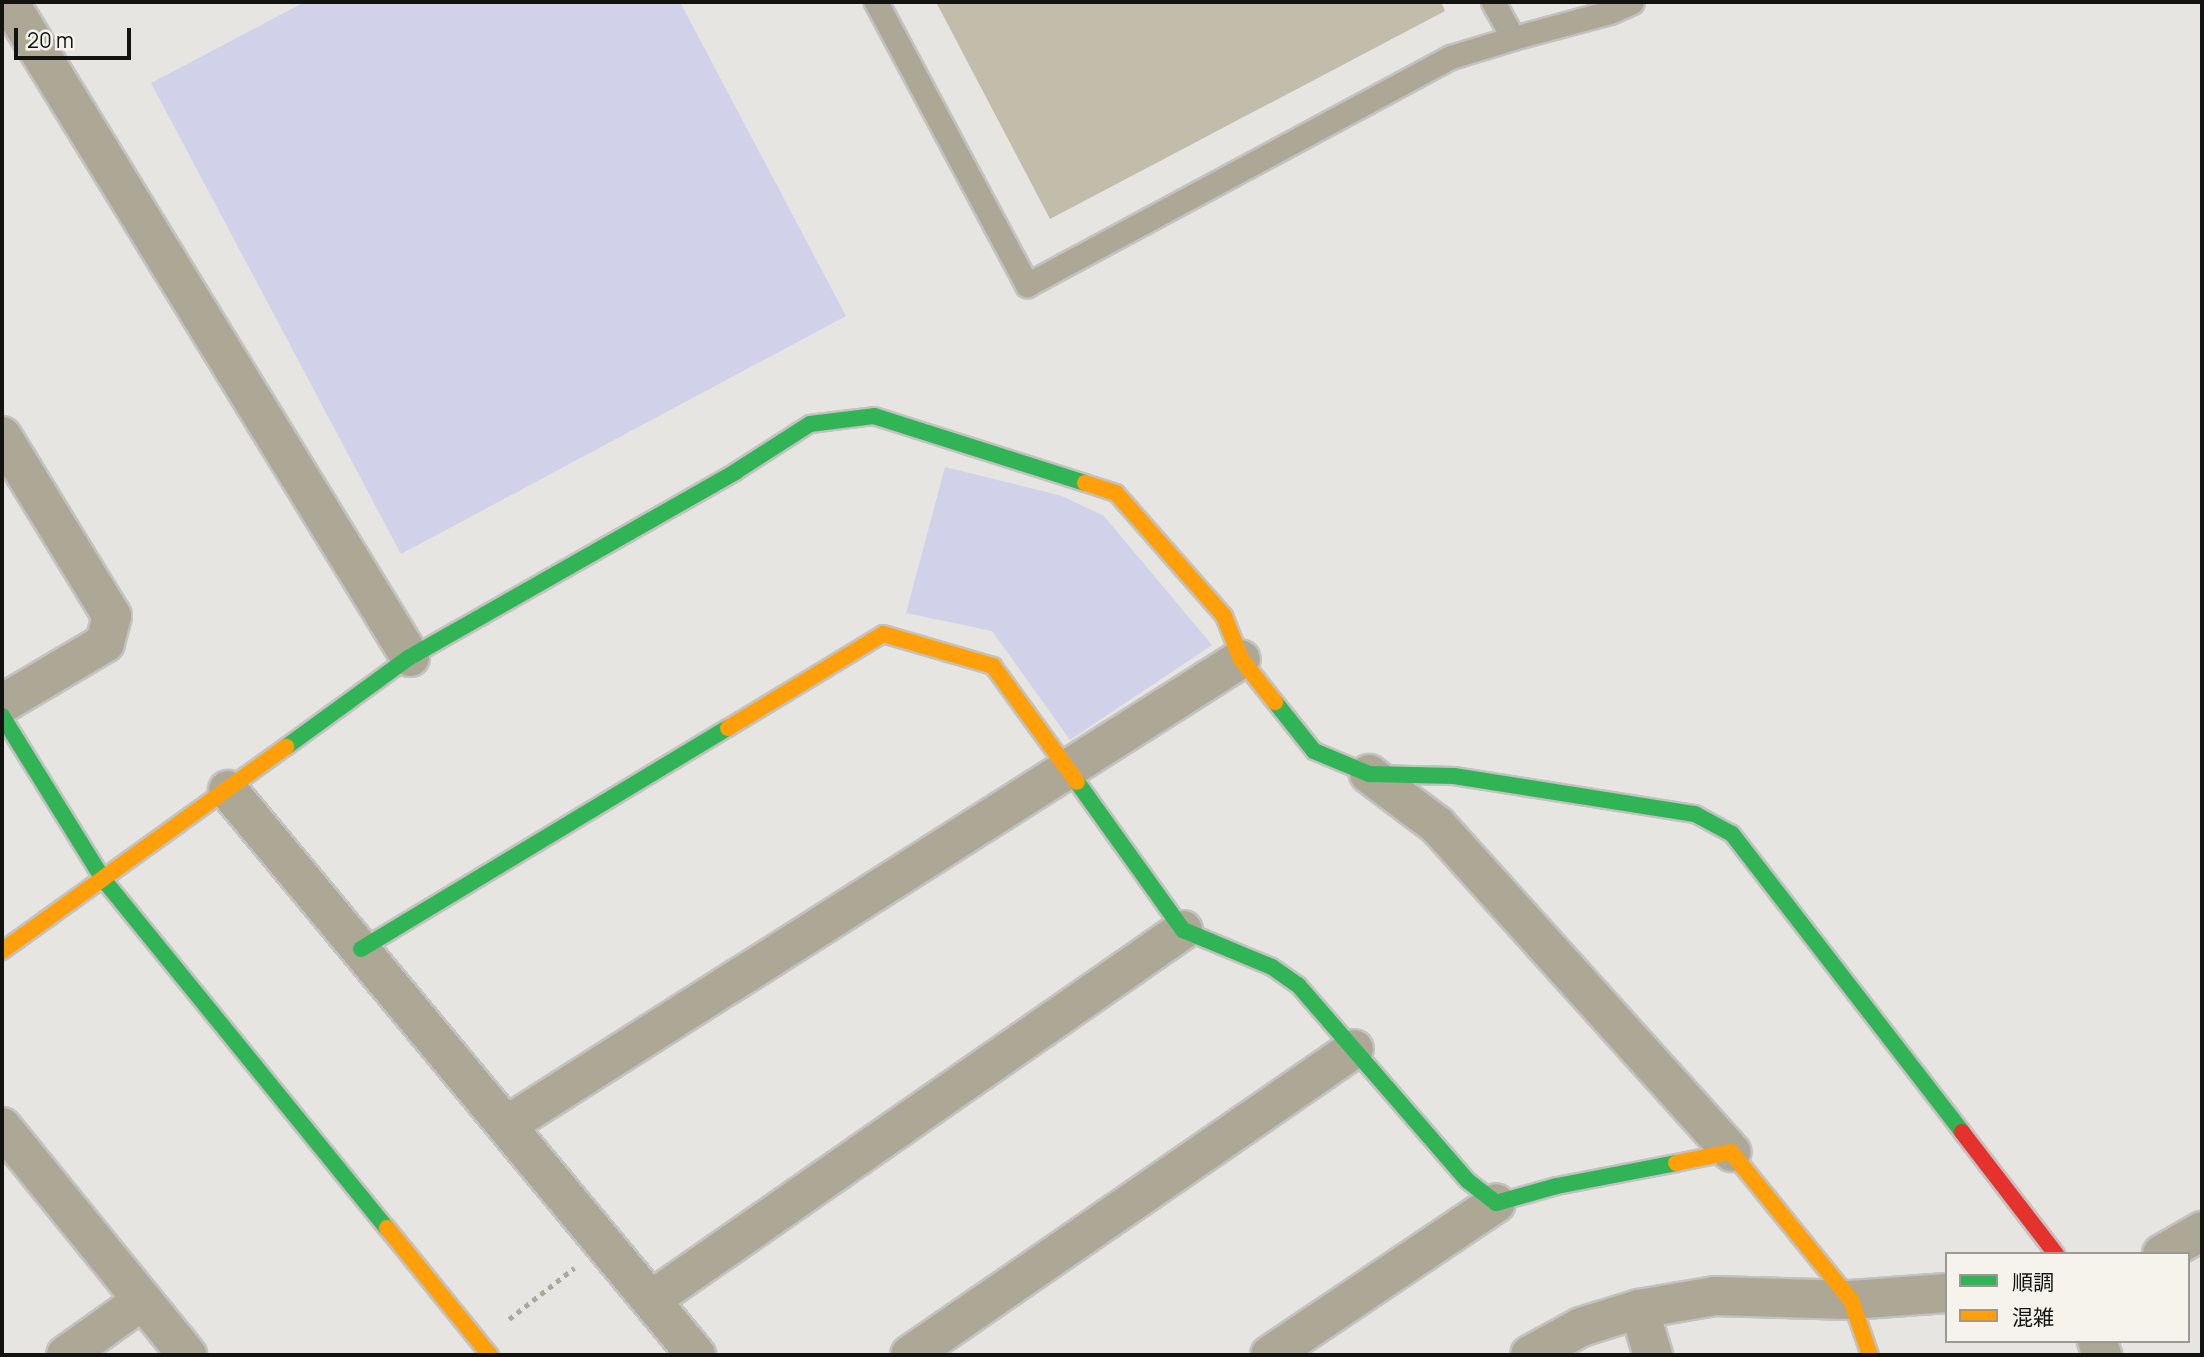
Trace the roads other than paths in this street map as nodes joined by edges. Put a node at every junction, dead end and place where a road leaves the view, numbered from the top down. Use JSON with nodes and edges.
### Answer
{"nodes":[{"id":1,"x":876,"y":2,"type":"edge"},
{"id":2,"x":1493,"y":2,"type":"edge"},
{"id":3,"x":1632,"y":2,"type":"edge"},
{"id":4,"x":8,"y":10,"type":"edge"},
{"id":5,"x":1513,"y":38,"type":"junction"},
{"id":6,"x":2,"y":436,"type":"edge"},
{"id":7,"x":410,"y":657,"type":"junction"},
{"id":8,"x":1241,"y":659,"type":"junction"},
{"id":9,"x":2,"y":704,"type":"edge"},
{"id":10,"x":2,"y":716,"type":"edge"},
{"id":11,"x":1066,"y":771,"type":"junction"},
{"id":12,"x":1369,"y":774,"type":"junction"},
{"id":13,"x":229,"y":790,"type":"junction"},
{"id":14,"x":103,"y":879,"type":"junction"},
{"id":15,"x":1183,"y":930,"type":"junction"},
{"id":16,"x":361,"y":949,"type":"junction"},
{"id":17,"x":2,"y":951,"type":"edge"},
{"id":18,"x":1354,"y":1049,"type":"junction"},
{"id":19,"x":507,"y":1125,"type":"junction"},
{"id":20,"x":2,"y":1127,"type":"edge"},
{"id":21,"x":1731,"y":1152,"type":"junction"},
{"id":22,"x":1496,"y":1203,"type":"junction"},
{"id":23,"x":2202,"y":1231,"type":"edge"},
{"id":24,"x":2054,"y":1252,"type":"edge"},
{"id":25,"x":2165,"y":1252,"type":"edge"},
{"id":26,"x":1945,"y":1293,"type":"edge"},
{"id":27,"x":651,"y":1300,"type":"junction"},
{"id":28,"x":1851,"y":1300,"type":"junction"},
{"id":29,"x":142,"y":1301,"type":"junction"},
{"id":30,"x":1639,"y":1309,"type":"junction"},
{"id":31,"x":66,"y":1355,"type":"edge"},
{"id":32,"x":187,"y":1355,"type":"edge"},
{"id":33,"x":490,"y":1355,"type":"edge"},
{"id":34,"x":696,"y":1355,"type":"edge"},
{"id":35,"x":910,"y":1355,"type":"edge"},
{"id":36,"x":1270,"y":1355,"type":"edge"},
{"id":37,"x":1530,"y":1355,"type":"edge"},
{"id":38,"x":1653,"y":1355,"type":"edge"},
{"id":39,"x":1870,"y":1355,"type":"edge"}],
"edges":[{"from":1,"to":5,"type":"lane"},
{"from":2,"to":5,"type":"lane"},
{"from":3,"to":5,"type":"lane"},
{"from":4,"to":7,"type":"street"},
{"from":6,"to":9,"type":"street"},
{"from":7,"to":8,"type":"street"},
{"from":7,"to":13,"type":"street"},
{"from":8,"to":11,"type":"street"},
{"from":8,"to":12,"type":"street"},
{"from":10,"to":14,"type":"street"},
{"from":11,"to":15,"type":"street"},
{"from":11,"to":16,"type":"street"},
{"from":11,"to":19,"type":"street"},
{"from":12,"to":21,"type":"street"},
{"from":12,"to":24,"type":"street"},
{"from":13,"to":14,"type":"street"},
{"from":13,"to":16,"type":"street"},
{"from":14,"to":17,"type":"street"},
{"from":14,"to":33,"type":"street"},
{"from":15,"to":18,"type":"street"},
{"from":15,"to":27,"type":"street"},
{"from":16,"to":19,"type":"street"},
{"from":18,"to":22,"type":"street"},
{"from":18,"to":35,"type":"street"},
{"from":19,"to":27,"type":"street"},
{"from":20,"to":29,"type":"street"},
{"from":21,"to":22,"type":"street"},
{"from":21,"to":28,"type":"street"},
{"from":22,"to":36,"type":"street"},
{"from":23,"to":25,"type":"street"},
{"from":26,"to":28,"type":"street"},
{"from":27,"to":34,"type":"street"},
{"from":28,"to":30,"type":"street"},
{"from":28,"to":39,"type":"street"},
{"from":29,"to":31,"type":"street"},
{"from":29,"to":32,"type":"street"},
{"from":30,"to":37,"type":"street"},
{"from":30,"to":38,"type":"street"}]}
